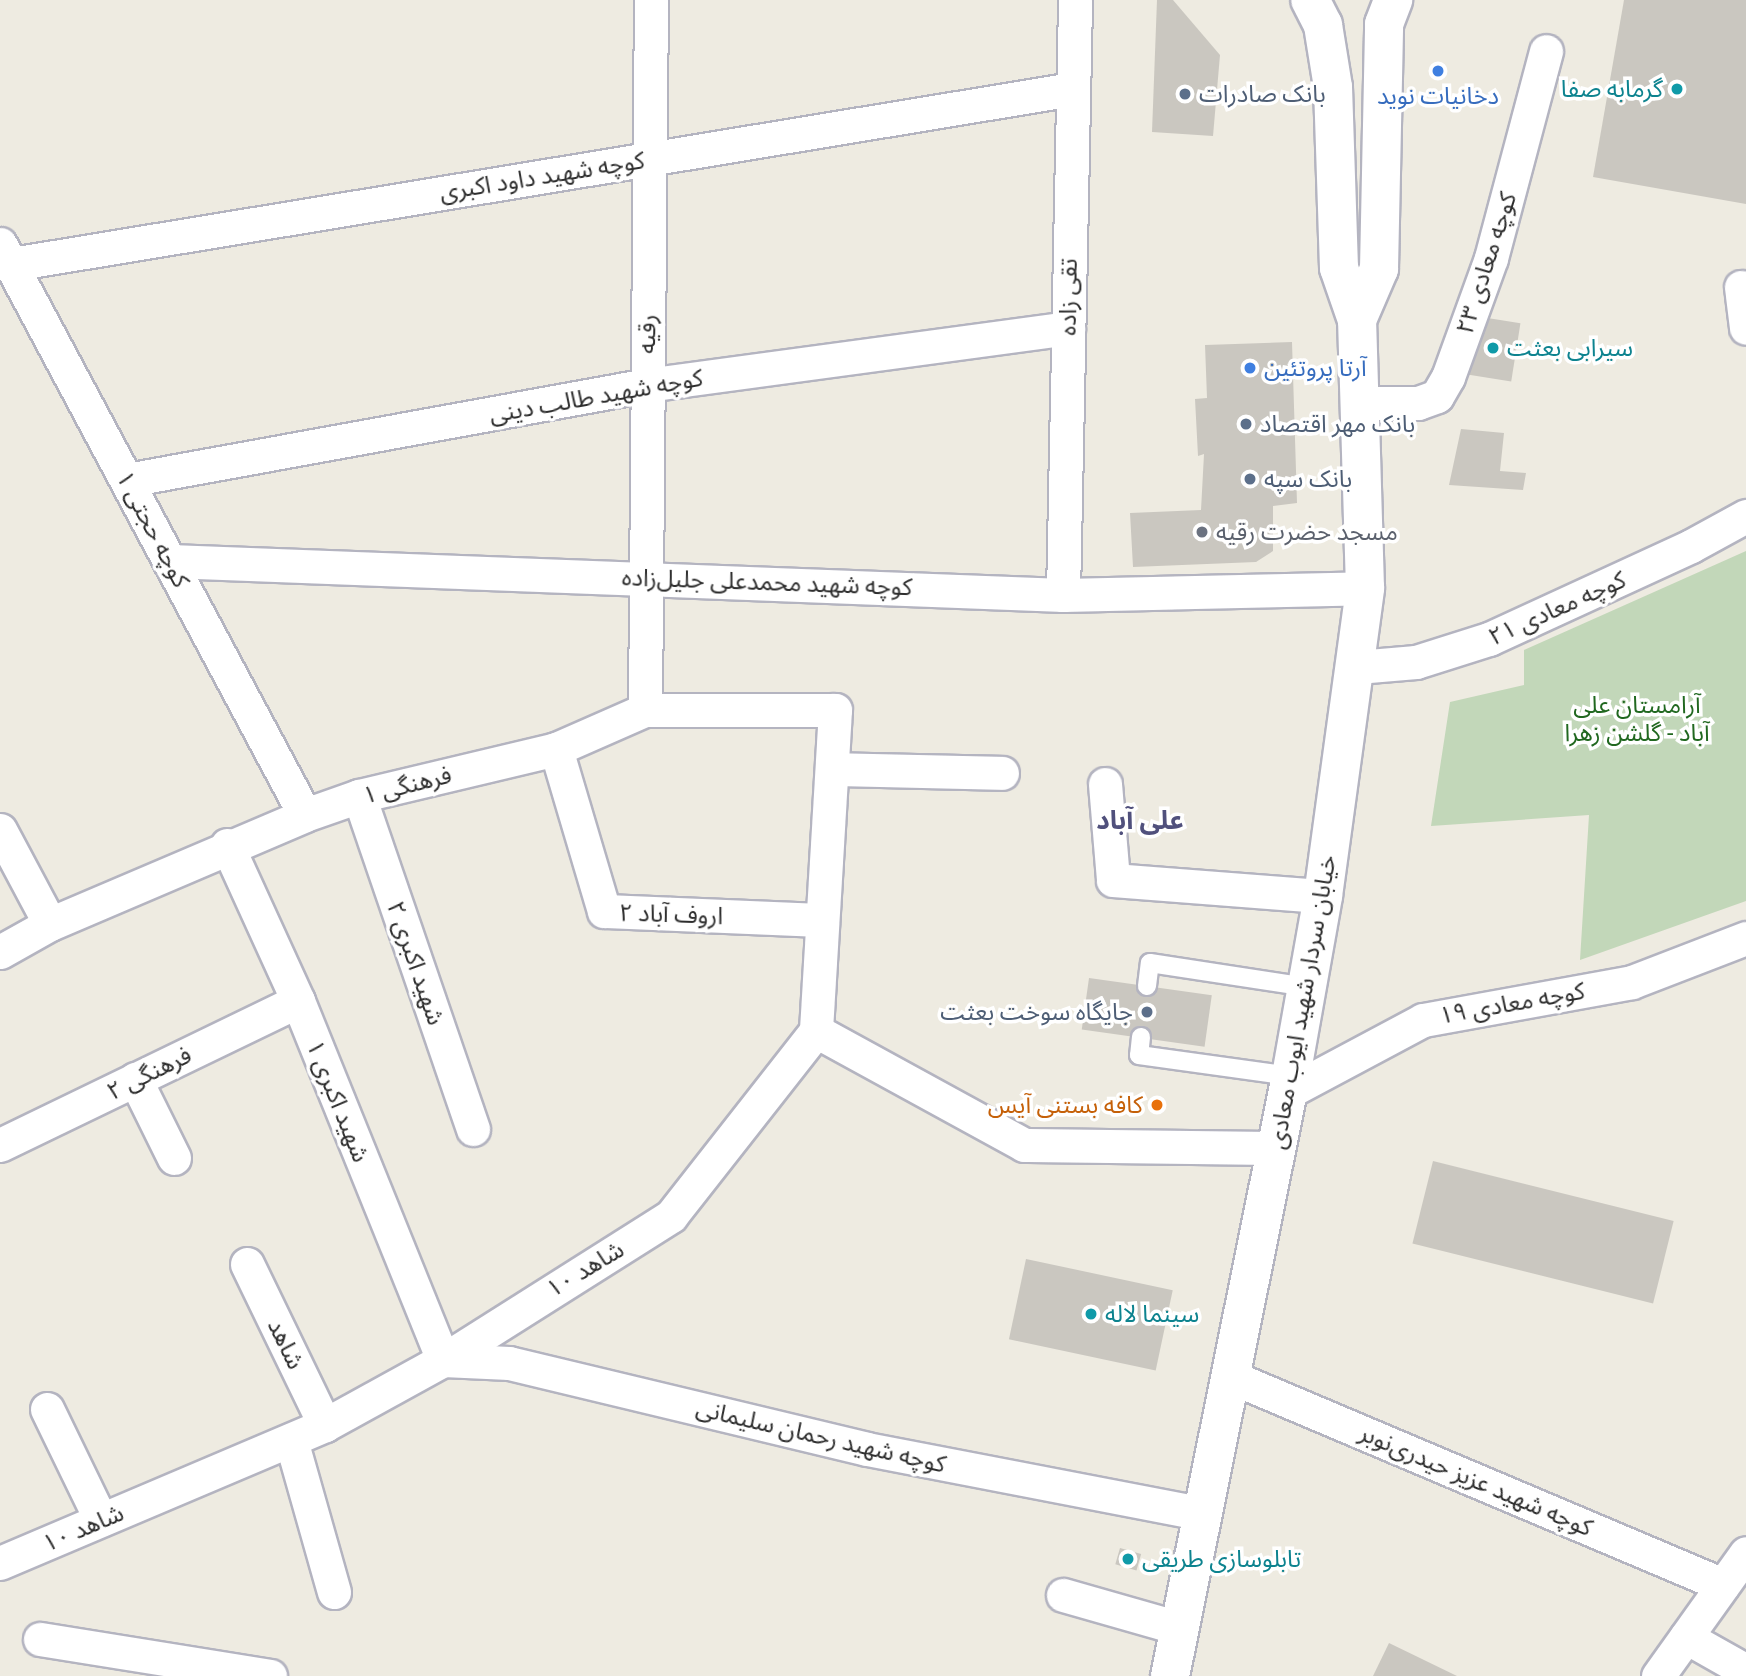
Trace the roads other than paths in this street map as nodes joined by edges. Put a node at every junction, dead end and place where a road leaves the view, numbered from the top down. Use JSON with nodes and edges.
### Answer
{"nodes":[{"id":1,"x":651,"y":0,"type":"edge"},
{"id":2,"x":1075,"y":0,"type":"edge"},
{"id":3,"x":1310,"y":0,"type":"edge"},
{"id":4,"x":1393,"y":0,"type":"edge"},
{"id":5,"x":1546,"y":51,"type":"dead end"},
{"id":6,"x":1072,"y":89,"type":"junction"},
{"id":7,"x":649,"y":158,"type":"junction"},
{"id":8,"x":6,"y":254,"type":"edge"},
{"id":9,"x":1741,"y":287,"type":"dead end"},
{"id":10,"x":1357,"y":320,"type":"junction"},
{"id":11,"x":1068,"y":328,"type":"junction"},
{"id":12,"x":1746,"y":328,"type":"edge"},
{"id":13,"x":647,"y":385,"type":"junction"},
{"id":14,"x":1359,"y":403,"type":"junction"},
{"id":15,"x":127,"y":480,"type":"junction"},
{"id":16,"x":1746,"y":516,"type":"edge"},
{"id":17,"x":170,"y":561,"type":"junction"},
{"id":18,"x":644,"y":577,"type":"junction"},
{"id":19,"x":1365,"y":588,"type":"junction"},
{"id":20,"x":1063,"y":594,"type":"junction"},
{"id":21,"x":1357,"y":667,"type":"junction"},
{"id":22,"x":645,"y":710,"type":"junction"},
{"id":23,"x":556,"y":749,"type":"junction"},
{"id":24,"x":832,"y":769,"type":"junction"},
{"id":25,"x":1002,"y":773,"type":"dead end"},
{"id":26,"x":1104,"y":783,"type":"dead end"},
{"id":27,"x":359,"y":796,"type":"junction"},
{"id":28,"x":305,"y":815,"type":"junction"},
{"id":29,"x":0,"y":830,"type":"edge"},
{"id":30,"x":227,"y":845,"type":"junction"},
{"id":31,"x":1323,"y":896,"type":"junction"},
{"id":32,"x":822,"y":920,"type":"junction"},
{"id":33,"x":50,"y":924,"type":"junction"},
{"id":34,"x":1746,"y":938,"type":"edge"},
{"id":35,"x":0,"y":952,"type":"edge"},
{"id":36,"x":1147,"y":986,"type":"dead end"},
{"id":37,"x":1306,"y":987,"type":"junction"},
{"id":38,"x":298,"y":1001,"type":"junction"},
{"id":39,"x":816,"y":1031,"type":"junction"},
{"id":40,"x":1141,"y":1037,"type":"dead end"},
{"id":41,"x":135,"y":1079,"type":"junction"},
{"id":42,"x":1289,"y":1084,"type":"junction"},
{"id":43,"x":472,"y":1129,"type":"dead end"},
{"id":44,"x":0,"y":1144,"type":"edge"},
{"id":45,"x":1276,"y":1148,"type":"junction"},
{"id":46,"x":174,"y":1158,"type":"dead end"},
{"id":47,"x":247,"y":1264,"type":"dead end"},
{"id":48,"x":443,"y":1360,"type":"junction"},
{"id":49,"x":1228,"y":1376,"type":"junction"},
{"id":50,"x":47,"y":1409,"type":"dead end"},
{"id":51,"x":326,"y":1425,"type":"junction"},
{"id":52,"x":290,"y":1440,"type":"junction"},
{"id":53,"x":1200,"y":1513,"type":"junction"},
{"id":54,"x":101,"y":1520,"type":"junction"},
{"id":55,"x":1746,"y":1553,"type":"edge"},
{"id":56,"x":0,"y":1563,"type":"edge"},
{"id":57,"x":1723,"y":1585,"type":"junction"},
{"id":58,"x":334,"y":1592,"type":"dead end"},
{"id":59,"x":1063,"y":1595,"type":"dead end"},
{"id":60,"x":1179,"y":1628,"type":"junction"},
{"id":61,"x":1686,"y":1637,"type":"junction"},
{"id":62,"x":40,"y":1639,"type":"dead end"},
{"id":63,"x":1746,"y":1671,"type":"edge"},
{"id":64,"x":270,"y":1676,"type":"edge"},
{"id":65,"x":1170,"y":1676,"type":"edge"},
{"id":66,"x":1658,"y":1676,"type":"edge"}],
"edges":[{"from":1,"to":7,"type":"street","name":"رقیه"},
{"from":2,"to":6,"type":"street","name":"تقی زاده"},
{"from":3,"to":10,"type":"main road","name":"خیابان سردار شهید ایوب معادی"},
{"from":4,"to":10,"type":"main road","name":"خیابان سردار شهید ایوب معادی"},
{"from":5,"to":14,"type":"street","name":"کوچه معادی ۲۳"},
{"from":6,"to":7,"type":"street","name":"کوچه شهید داود اکبری"},
{"from":6,"to":11,"type":"street","name":"تقی زاده"},
{"from":7,"to":8,"type":"street","name":"کوچه شهید داود اکبری"},
{"from":7,"to":13,"type":"street","name":"رقیه"},
{"from":8,"to":15,"type":"street","name":"کوچه حجتی ۱"},
{"from":9,"to":12,"type":"street"},
{"from":10,"to":14,"type":"main road","name":"خیابان سردار شهید ایوب معادی"},
{"from":11,"to":13,"type":"street","name":"کوچه شهید طالب دینی"},
{"from":11,"to":20,"type":"street","name":"تقی زاده"},
{"from":13,"to":15,"type":"street","name":"کوچه شهید طالب دینی"},
{"from":13,"to":18,"type":"street","name":"رقیه"},
{"from":14,"to":19,"type":"main road","name":"خیابان سردار شهید ایوب معادی"},
{"from":15,"to":17,"type":"street","name":"کوچه حجتی ۱"},
{"from":16,"to":21,"type":"street","name":"کوچه معادی ۲۱"},
{"from":17,"to":18,"type":"street","name":"کوچه شهید محمدعلی جلیل‌زاده"},
{"from":17,"to":28,"type":"street","name":"کوچه حجتی ۱"},
{"from":18,"to":20,"type":"street","name":"کوچه شهید محمدعلی جلیل‌زاده"},
{"from":18,"to":22,"type":"street","name":"رقیه"},
{"from":19,"to":20,"type":"street","name":"کوچه شهید محمدعلی جلیل‌زاده"},
{"from":19,"to":21,"type":"main road","name":"خیابان سردار شهید ایوب معادی"},
{"from":21,"to":31,"type":"main road","name":"خیابان سردار شهید ایوب معادی"},
{"from":22,"to":23,"type":"street","name":"فرهنگی ۱"},
{"from":22,"to":24,"type":"street","name":"فرهنگی ۱"},
{"from":23,"to":27,"type":"street","name":"فرهنگی ۱"},
{"from":23,"to":32,"type":"street","name":"اروف آباد ۲"},
{"from":24,"to":25,"type":"street"},
{"from":24,"to":32,"type":"street"},
{"from":26,"to":31,"type":"street"},
{"from":27,"to":28,"type":"street","name":"فرهنگی ۱"},
{"from":27,"to":43,"type":"street","name":"شهید اکبری ۲"},
{"from":28,"to":30,"type":"street","name":"فرهنگی ۱"},
{"from":29,"to":33,"type":"street"},
{"from":30,"to":33,"type":"street","name":"فرهنگی ۱"},
{"from":30,"to":38,"type":"street","name":"شهید اکبری ۱"},
{"from":31,"to":37,"type":"main road","name":"خیابان سردار شهید ایوب معادی"},
{"from":32,"to":39,"type":"street"},
{"from":33,"to":35,"type":"street","name":"فرهنگی ۱"},
{"from":34,"to":42,"type":"street","name":"کوچه معادی ۱۹"},
{"from":36,"to":37,"type":"lane"},
{"from":37,"to":42,"type":"main road","name":"خیابان سردار شهید ایوب معادی"},
{"from":38,"to":41,"type":"street","name":"فرهنگی ۲"},
{"from":38,"to":48,"type":"street","name":"شهید اکبری ۱"},
{"from":39,"to":45,"type":"street"},
{"from":39,"to":48,"type":"street","name":"شاهد ۱۰"},
{"from":40,"to":42,"type":"lane"},
{"from":41,"to":44,"type":"street","name":"فرهنگی ۲"},
{"from":41,"to":46,"type":"street"},
{"from":42,"to":45,"type":"main road","name":"خیابان سردار شهید ایوب معادی"},
{"from":45,"to":49,"type":"main road","name":"خیابان سردار شهید ایوب معادی"},
{"from":47,"to":51,"type":"street","name":"شاهد"},
{"from":48,"to":51,"type":"street","name":"شاهد ۱۰"},
{"from":48,"to":53,"type":"street","name":"کوچه شهید رحمان سلیمانی"},
{"from":49,"to":53,"type":"main road","name":"خیابان سردار شهید ایوب معادی"},
{"from":49,"to":57,"type":"street","name":"کوچه شهید عزیز حیدری‌نوبر"},
{"from":50,"to":54,"type":"street"},
{"from":51,"to":52,"type":"street","name":"شاهد ۱۰"},
{"from":52,"to":54,"type":"street","name":"شاهد ۱۰"},
{"from":52,"to":58,"type":"street"},
{"from":53,"to":60,"type":"main road","name":"خیابان سردار شهید ایوب معادی"},
{"from":54,"to":56,"type":"street","name":"شاهد ۱۰"},
{"from":55,"to":57,"type":"street"},
{"from":57,"to":61,"type":"street"},
{"from":59,"to":60,"type":"street"},
{"from":60,"to":65,"type":"main road","name":"خیابان سردار شهید ایوب معادی"},
{"from":61,"to":63,"type":"street"},
{"from":61,"to":66,"type":"street"},
{"from":62,"to":64,"type":"street"}]}
